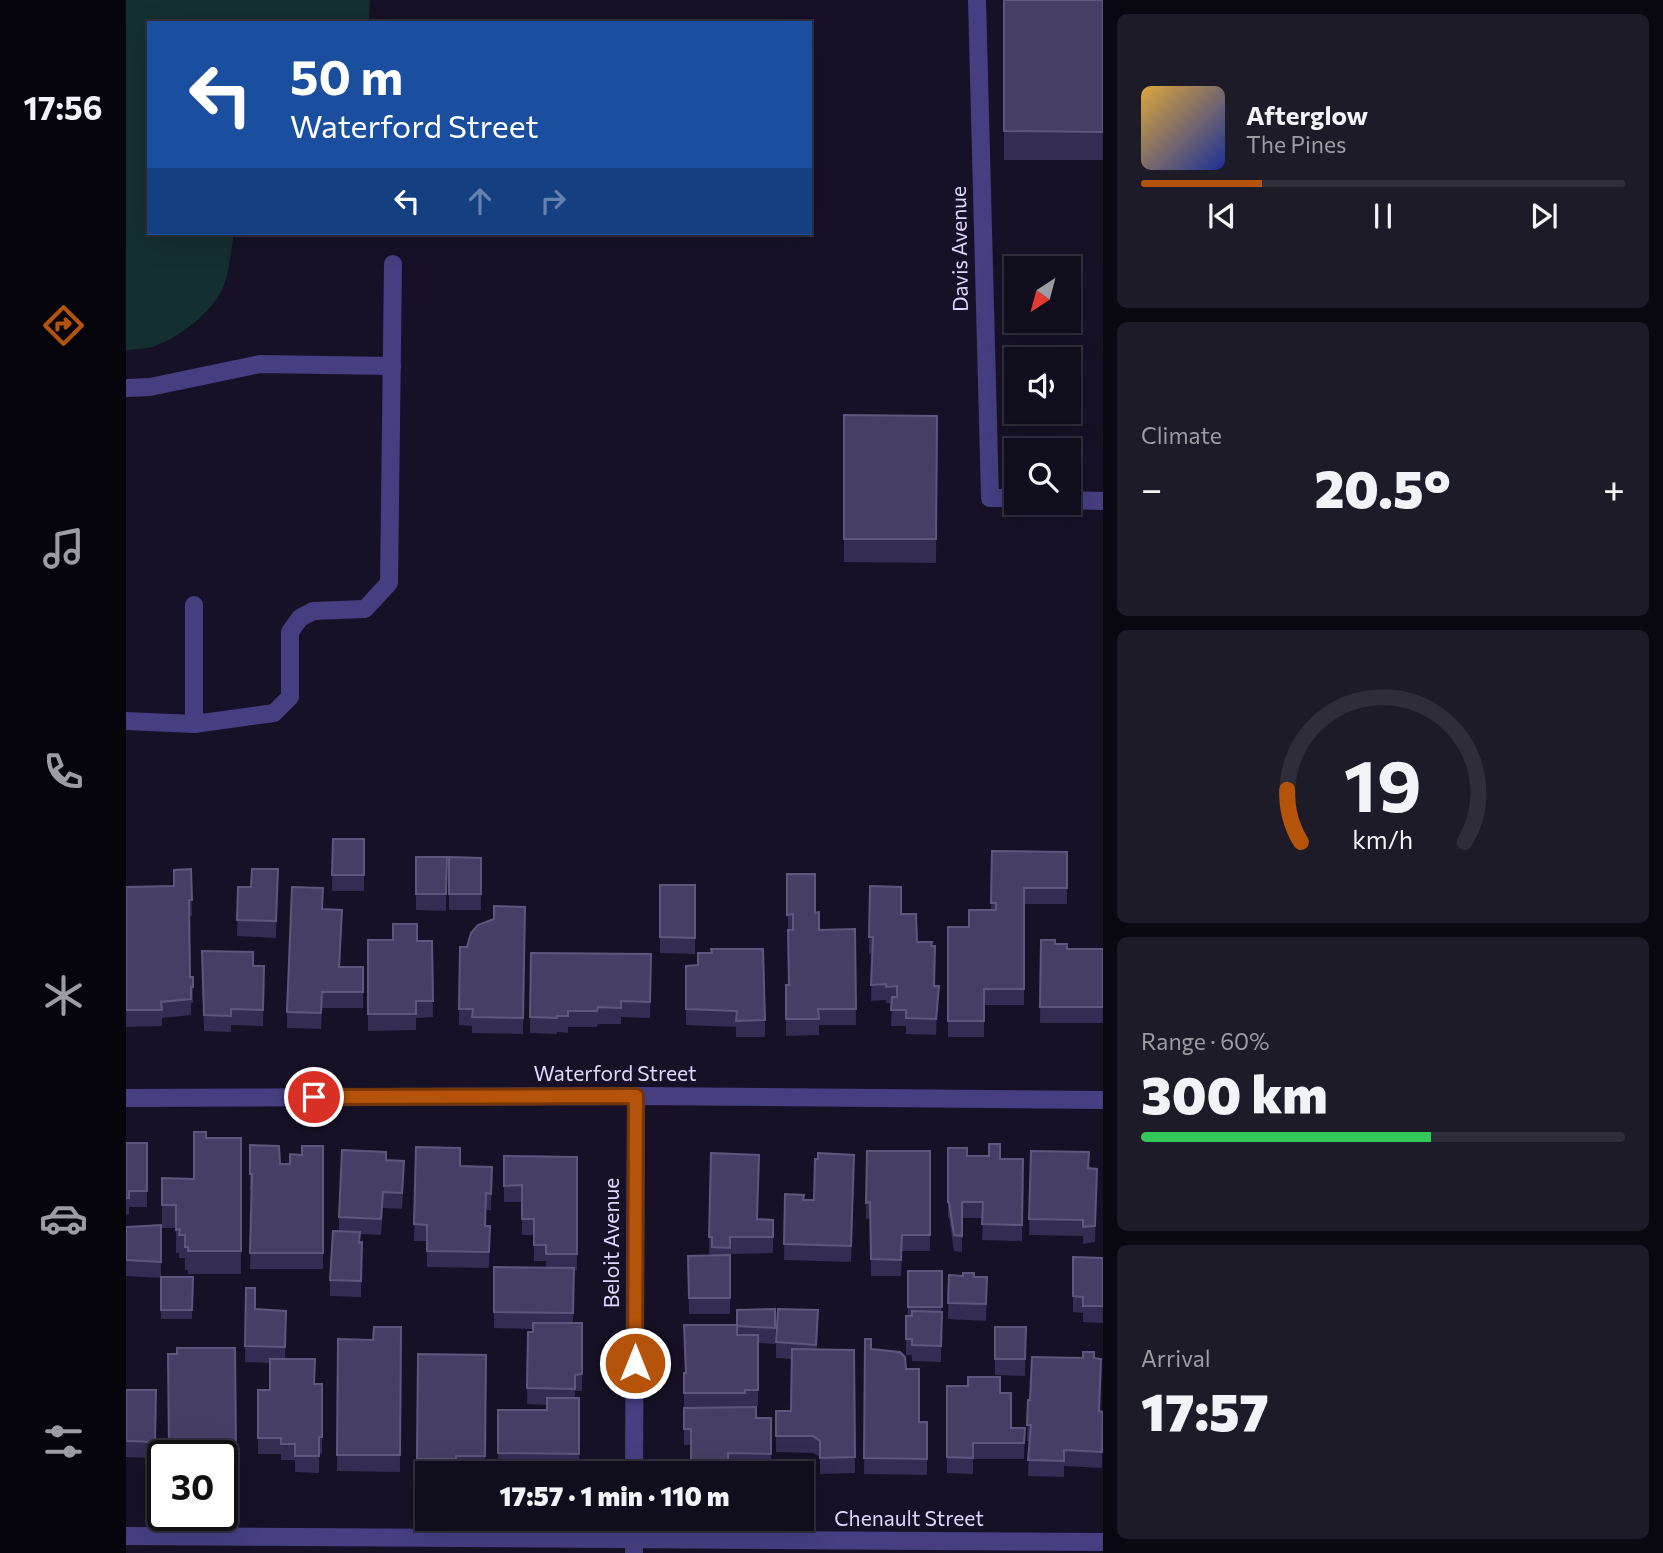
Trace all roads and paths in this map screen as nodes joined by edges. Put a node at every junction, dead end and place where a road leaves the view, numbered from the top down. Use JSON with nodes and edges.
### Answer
{"nodes":[{"id":1,"x":977,"y":0,"type":"edge"},
{"id":2,"x":393,"y":264,"type":"dead end"},
{"id":3,"x":392,"y":366,"type":"junction"},
{"id":4,"x":126,"y":388,"type":"edge"},
{"id":5,"x":1004,"y":498,"type":"edge"},
{"id":6,"x":1081,"y":500,"type":"edge"},
{"id":7,"x":1103,"y":501,"type":"edge"},
{"id":8,"x":194,"y":605,"type":"dead end"},
{"id":9,"x":126,"y":721,"type":"edge"},
{"id":10,"x":194,"y":724,"type":"junction"},
{"id":11,"x":636,"y":1096,"type":"junction"},
{"id":12,"x":126,"y":1098,"type":"edge"},
{"id":13,"x":1103,"y":1100,"type":"edge"},
{"id":14,"x":634,"y":1461,"type":"edge"},
{"id":15,"x":126,"y":1536,"type":"edge"},
{"id":16,"x":1103,"y":1542,"type":"edge"},
{"id":17,"x":634,"y":1547,"type":"edge"}],
"edges":[{"from":1,"to":5,"type":"street","name":"Davis Avenue"},
{"from":2,"to":3,"type":"street"},
{"from":3,"to":4,"type":"street"},
{"from":3,"to":10,"type":"street"},
{"from":6,"to":7,"type":"street"},
{"from":8,"to":10,"type":"street"},
{"from":9,"to":10,"type":"street"},
{"from":11,"to":12,"type":"street","name":"Waterford Street"},
{"from":11,"to":13,"type":"street","name":"Waterford Street"},
{"from":11,"to":14,"type":"street","name":"Beloit Avenue"},
{"from":15,"to":17,"type":"street","name":"Chenault Street"},
{"from":16,"to":17,"type":"street","name":"Chenault Street"}]}
